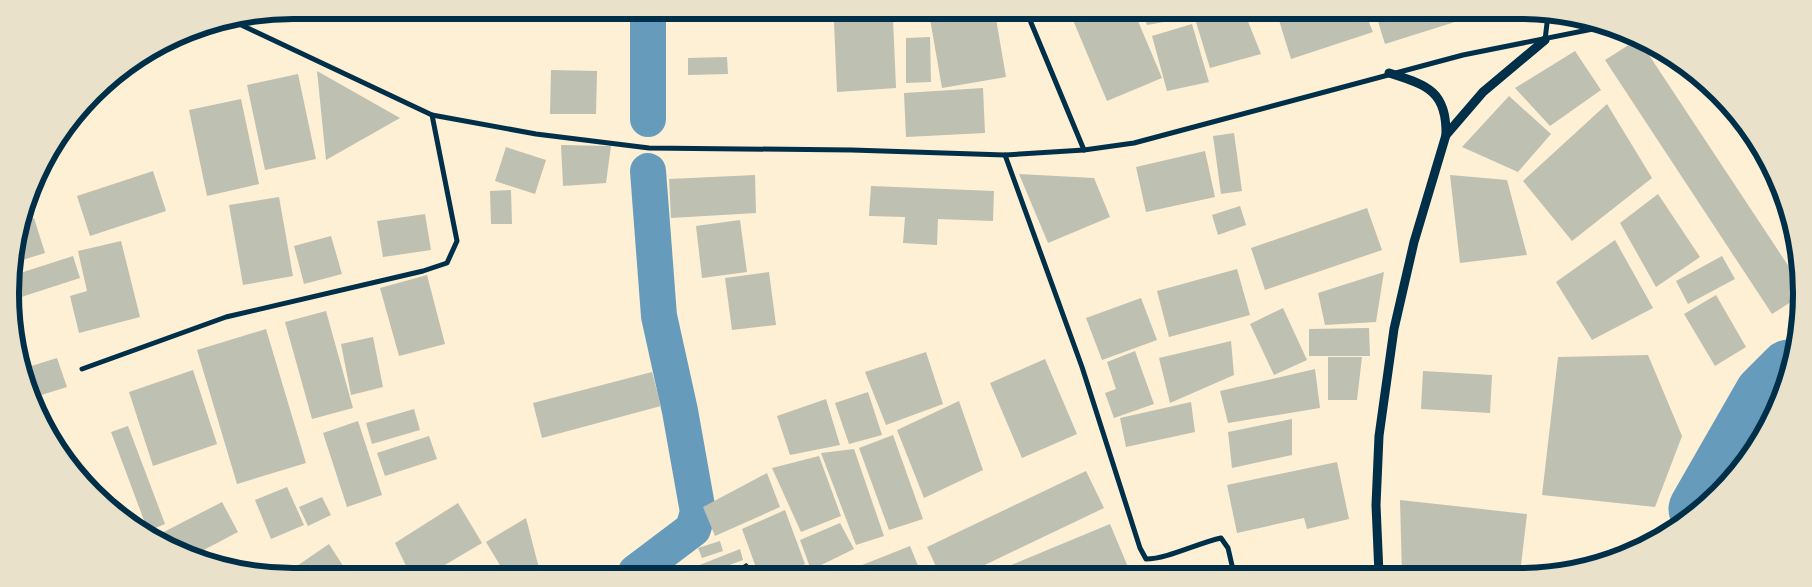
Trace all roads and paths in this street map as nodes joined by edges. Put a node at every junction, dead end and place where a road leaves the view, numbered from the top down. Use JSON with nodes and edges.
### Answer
{"nodes":[{"id":1,"x":1029,"y":19,"type":"edge"},
{"id":2,"x":1547,"y":20,"type":"edge"},
{"id":3,"x":239,"y":24,"type":"edge"},
{"id":4,"x":1593,"y":29,"type":"edge"},
{"id":5,"x":1545,"y":40,"type":"junction"},
{"id":6,"x":1388,"y":74,"type":"junction"},
{"id":7,"x":432,"y":115,"type":"junction"},
{"id":8,"x":1446,"y":135,"type":"junction"},
{"id":9,"x":1084,"y":150,"type":"junction"},
{"id":10,"x":1005,"y":155,"type":"junction"},
{"id":11,"x":82,"y":369,"type":"dead end"},
{"id":12,"x":746,"y":566,"type":"dead end"},
{"id":13,"x":743,"y":568,"type":"edge"},
{"id":14,"x":1233,"y":568,"type":"edge"},
{"id":15,"x":1379,"y":568,"type":"edge"}],
"edges":[{"from":1,"to":9,"type":"street"},
{"from":2,"to":5,"type":"street"},
{"from":3,"to":7,"type":"street"},
{"from":4,"to":5,"type":"street"},
{"from":5,"to":6,"type":"street"},
{"from":5,"to":8,"type":"street"},
{"from":6,"to":8,"type":"street"},
{"from":6,"to":9,"type":"street"},
{"from":7,"to":10,"type":"street"},
{"from":7,"to":11,"type":"street"},
{"from":8,"to":15,"type":"street"},
{"from":9,"to":10,"type":"street"},
{"from":10,"to":14,"type":"street"},
{"from":12,"to":13,"type":"street"}]}
